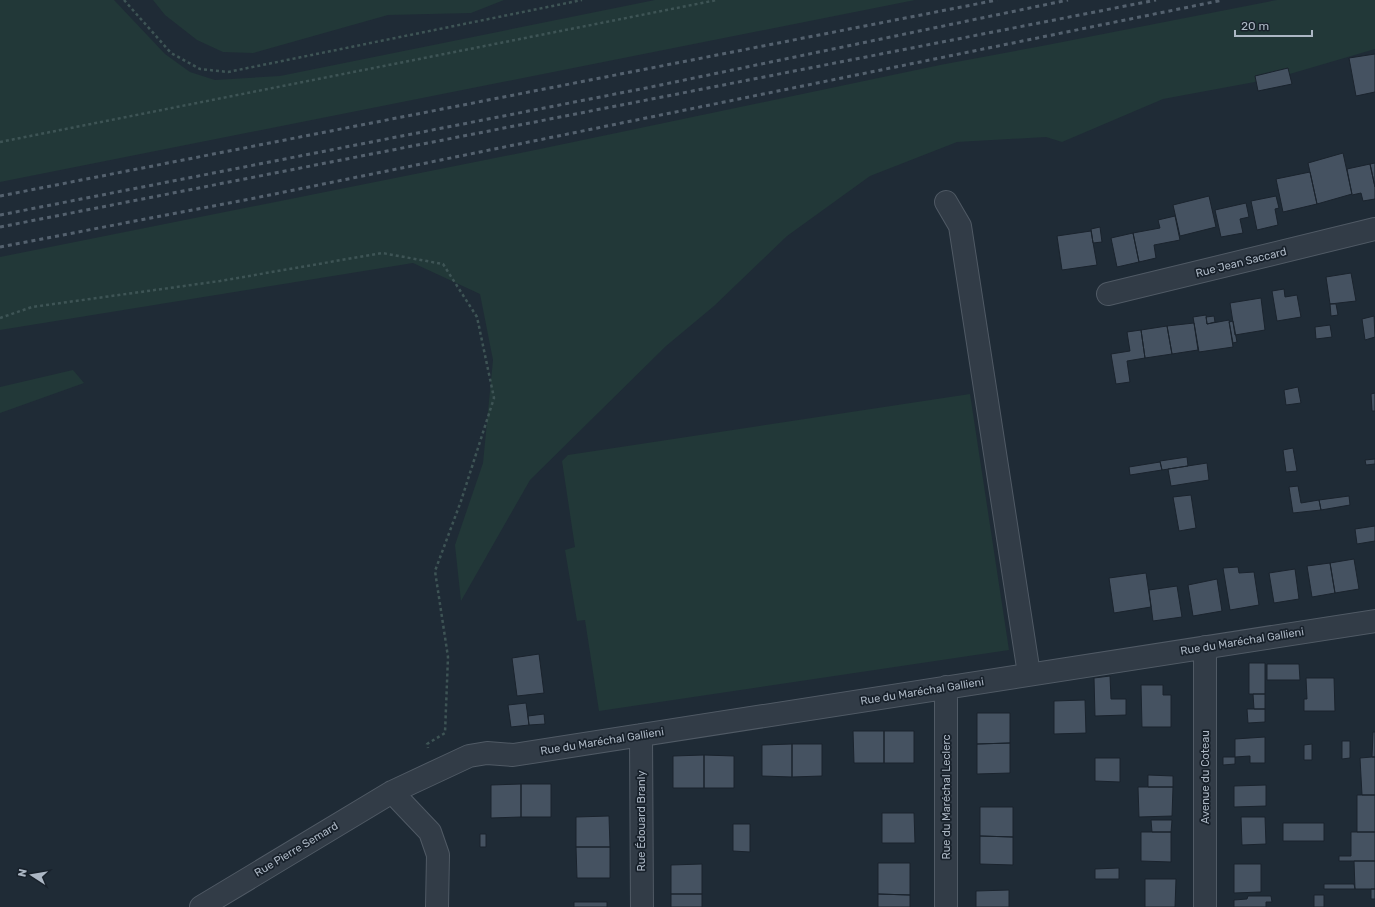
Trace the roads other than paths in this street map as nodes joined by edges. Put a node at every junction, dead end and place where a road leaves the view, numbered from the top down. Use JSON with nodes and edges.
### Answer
{"nodes":[{"id":1,"x":946,"y":202,"type":"dead end"},
{"id":2,"x":1375,"y":229,"type":"edge"},
{"id":3,"x":1108,"y":294,"type":"dead end"},
{"id":4,"x":1375,"y":621,"type":"edge"},
{"id":5,"x":1205,"y":647,"type":"junction"},
{"id":6,"x":1029,"y":674,"type":"junction"},
{"id":7,"x":946,"y":687,"type":"junction"},
{"id":8,"x":641,"y":734,"type":"junction"},
{"id":9,"x":469,"y":756,"type":"joint"},
{"id":10,"x":392,"y":792,"type":"junction"},
{"id":11,"x":201,"y":907,"type":"edge"},
{"id":12,"x":437,"y":907,"type":"edge"},
{"id":13,"x":642,"y":907,"type":"edge"},
{"id":14,"x":946,"y":907,"type":"edge"},
{"id":15,"x":1205,"y":907,"type":"edge"}],
"edges":[{"from":1,"to":6,"type":"street"},
{"from":2,"to":3,"type":"street","name":"Rue Jean Saccard"},
{"from":4,"to":5,"type":"street","name":"Rue du Maréchal Gallieni"},
{"from":5,"to":6,"type":"street","name":"Rue du Maréchal Gallieni"},
{"from":5,"to":15,"type":"street","name":"Avenue du Coteau"},
{"from":6,"to":7,"type":"street","name":"Rue du Maréchal Gallieni"},
{"from":7,"to":8,"type":"street","name":"Rue du Maréchal Gallieni"},
{"from":7,"to":14,"type":"street","name":"Rue du Maréchal Leclerc"},
{"from":8,"to":9,"type":"street","name":"Rue du Maréchal Gallieni"},
{"from":8,"to":13,"type":"street","name":"Rue Édouard Branly"},
{"from":9,"to":10,"type":"street","name":"Rue Pierre Semard"},
{"from":10,"to":11,"type":"street","name":"Rue Pierre Semard"},
{"from":10,"to":12,"type":"street"}]}
